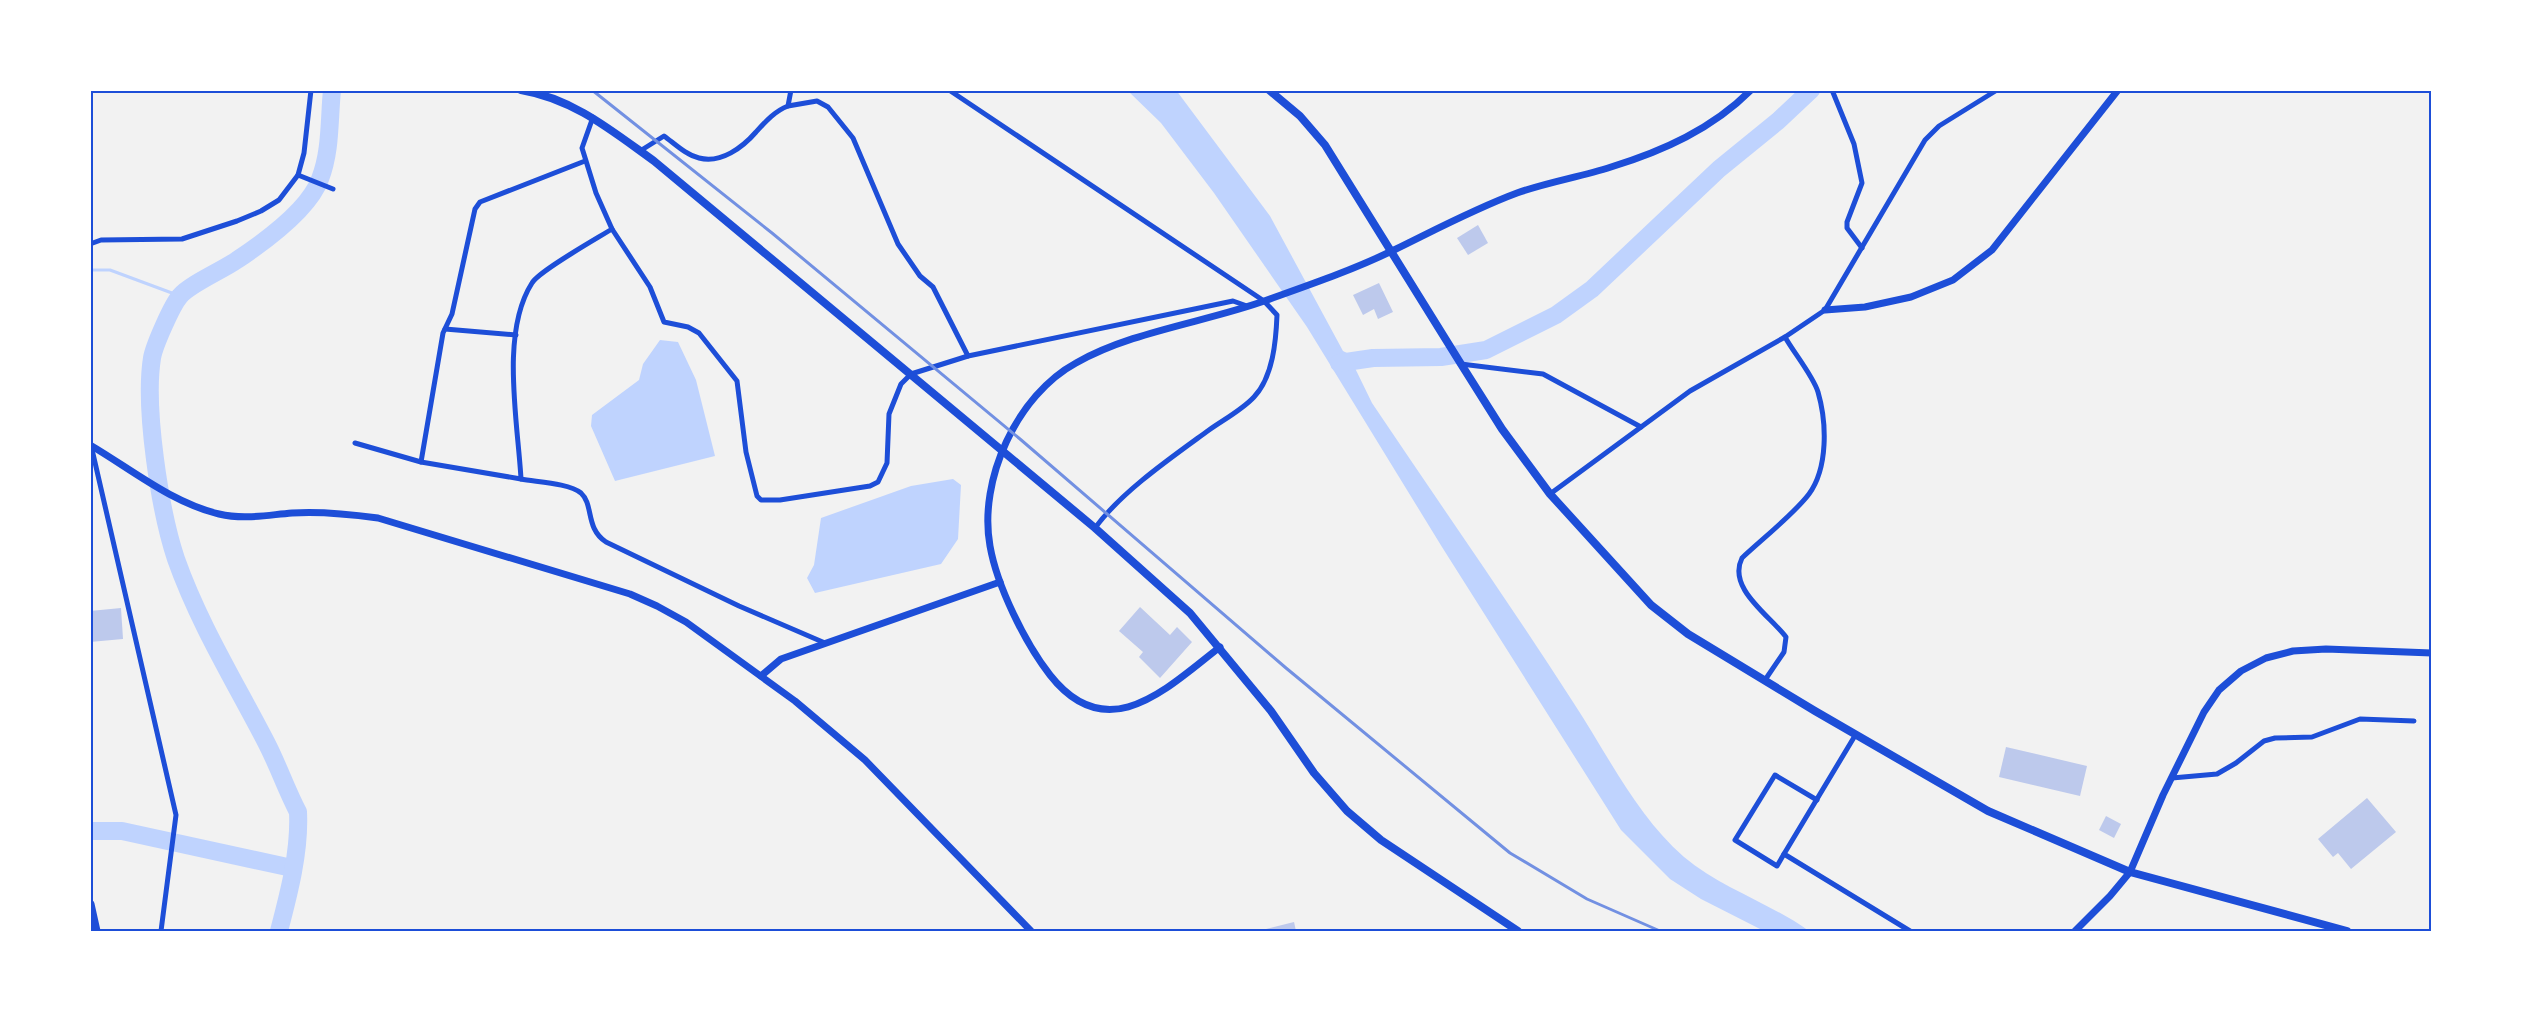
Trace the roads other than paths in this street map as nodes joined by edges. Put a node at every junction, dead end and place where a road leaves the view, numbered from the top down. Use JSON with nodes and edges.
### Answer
{"nodes":[{"id":1,"x":311,"y":90,"type":"edge"},
{"id":2,"x":521,"y":90,"type":"edge"},
{"id":3,"x":790,"y":90,"type":"edge"},
{"id":4,"x":950,"y":90,"type":"edge"},
{"id":5,"x":1269,"y":90,"type":"edge"},
{"id":6,"x":1751,"y":90,"type":"edge"},
{"id":7,"x":1832,"y":90,"type":"edge"},
{"id":8,"x":1997,"y":90,"type":"edge"},
{"id":9,"x":2118,"y":90,"type":"edge"},
{"id":10,"x":788,"y":106,"type":"junction"},
{"id":11,"x":593,"y":117,"type":"junction"},
{"id":12,"x":640,"y":151,"type":"junction"},
{"id":13,"x":585,"y":161,"type":"junction"},
{"id":14,"x":298,"y":175,"type":"junction"},
{"id":15,"x":333,"y":189,"type":"dead end"},
{"id":16,"x":612,"y":229,"type":"junction"},
{"id":17,"x":90,"y":244,"type":"edge"},
{"id":18,"x":1862,"y":248,"type":"junction"},
{"id":19,"x":1391,"y":251,"type":"junction"},
{"id":20,"x":1264,"y":301,"type":"junction"},
{"id":21,"x":1247,"y":306,"type":"junction"},
{"id":22,"x":1825,"y":310,"type":"junction"},
{"id":23,"x":445,"y":329,"type":"junction"},
{"id":24,"x":516,"y":335,"type":"junction"},
{"id":25,"x":1785,"y":337,"type":"junction"},
{"id":26,"x":968,"y":356,"type":"junction"},
{"id":27,"x":1461,"y":364,"type":"junction"},
{"id":28,"x":911,"y":374,"type":"junction"},
{"id":29,"x":1641,"y":427,"type":"junction"},
{"id":30,"x":355,"y":443,"type":"dead end"},
{"id":31,"x":91,"y":445,"type":"edge"},
{"id":32,"x":421,"y":462,"type":"junction"},
{"id":33,"x":521,"y":479,"type":"junction"},
{"id":34,"x":1550,"y":494,"type":"junction"},
{"id":35,"x":1095,"y":528,"type":"junction"},
{"id":36,"x":1000,"y":582,"type":"junction"},
{"id":37,"x":825,"y":643,"type":"junction"},
{"id":38,"x":1220,"y":647,"type":"junction"},
{"id":39,"x":2432,"y":653,"type":"edge"},
{"id":40,"x":761,"y":676,"type":"junction"},
{"id":41,"x":1765,"y":680,"type":"junction"},
{"id":42,"x":2414,"y":722,"type":"dead end"},
{"id":43,"x":1856,"y":734,"type":"junction"},
{"id":44,"x":2172,"y":778,"type":"junction"},
{"id":45,"x":1817,"y":800,"type":"junction"},
{"id":46,"x":1784,"y":854,"type":"junction"},
{"id":47,"x":2130,"y":872,"type":"junction"},
{"id":48,"x":90,"y":904,"type":"edge"},
{"id":49,"x":96,"y":931,"type":"edge"},
{"id":50,"x":161,"y":931,"type":"edge"},
{"id":51,"x":1031,"y":931,"type":"edge"},
{"id":52,"x":1518,"y":931,"type":"edge"},
{"id":53,"x":1910,"y":931,"type":"edge"},
{"id":54,"x":2075,"y":931,"type":"edge"},
{"id":55,"x":2347,"y":931,"type":"edge"}],
"edges":[{"from":1,"to":14,"type":"street"},
{"from":2,"to":11,"type":"main road"},
{"from":3,"to":10,"type":"street"},
{"from":4,"to":20,"type":"street"},
{"from":5,"to":19,"type":"main road"},
{"from":6,"to":19,"type":"street"},
{"from":7,"to":18,"type":"street"},
{"from":8,"to":18,"type":"street"},
{"from":9,"to":22,"type":"street"},
{"from":10,"to":12,"type":"street"},
{"from":10,"to":26,"type":"street"},
{"from":11,"to":12,"type":"main road"},
{"from":11,"to":13,"type":"street"},
{"from":12,"to":28,"type":"main road"},
{"from":13,"to":16,"type":"street"},
{"from":13,"to":23,"type":"street"},
{"from":14,"to":15,"type":"street"},
{"from":14,"to":17,"type":"street"},
{"from":16,"to":24,"type":"street"},
{"from":16,"to":28,"type":"street"},
{"from":18,"to":22,"type":"street"},
{"from":19,"to":20,"type":"street"},
{"from":19,"to":27,"type":"main road"},
{"from":20,"to":21,"type":"street"},
{"from":20,"to":35,"type":"street"},
{"from":21,"to":26,"type":"street"},
{"from":21,"to":36,"type":"street"},
{"from":22,"to":25,"type":"street"},
{"from":23,"to":24,"type":"street"},
{"from":23,"to":32,"type":"street"},
{"from":24,"to":33,"type":"street"},
{"from":25,"to":29,"type":"street"},
{"from":25,"to":41,"type":"street"},
{"from":26,"to":28,"type":"street"},
{"from":27,"to":29,"type":"street"},
{"from":27,"to":34,"type":"main road"},
{"from":28,"to":35,"type":"main road"},
{"from":29,"to":34,"type":"street"},
{"from":30,"to":32,"type":"street"},
{"from":31,"to":40,"type":"street"},
{"from":31,"to":50,"type":"street"},
{"from":32,"to":33,"type":"street"},
{"from":33,"to":37,"type":"street"},
{"from":34,"to":41,"type":"main road"},
{"from":35,"to":38,"type":"main road"},
{"from":36,"to":37,"type":"street"},
{"from":36,"to":38,"type":"street"},
{"from":37,"to":40,"type":"street"},
{"from":38,"to":52,"type":"main road"},
{"from":39,"to":44,"type":"street"},
{"from":40,"to":51,"type":"street"},
{"from":41,"to":43,"type":"main road"},
{"from":42,"to":44,"type":"street"},
{"from":43,"to":45,"type":"street"},
{"from":43,"to":47,"type":"main road"},
{"from":44,"to":47,"type":"street"},
{"from":45,"to":46,"type":"street"},
{"from":45,"to":46,"type":"street"},
{"from":46,"to":53,"type":"street"},
{"from":47,"to":54,"type":"street"},
{"from":47,"to":55,"type":"main road"},
{"from":48,"to":49,"type":"highway"}]}
